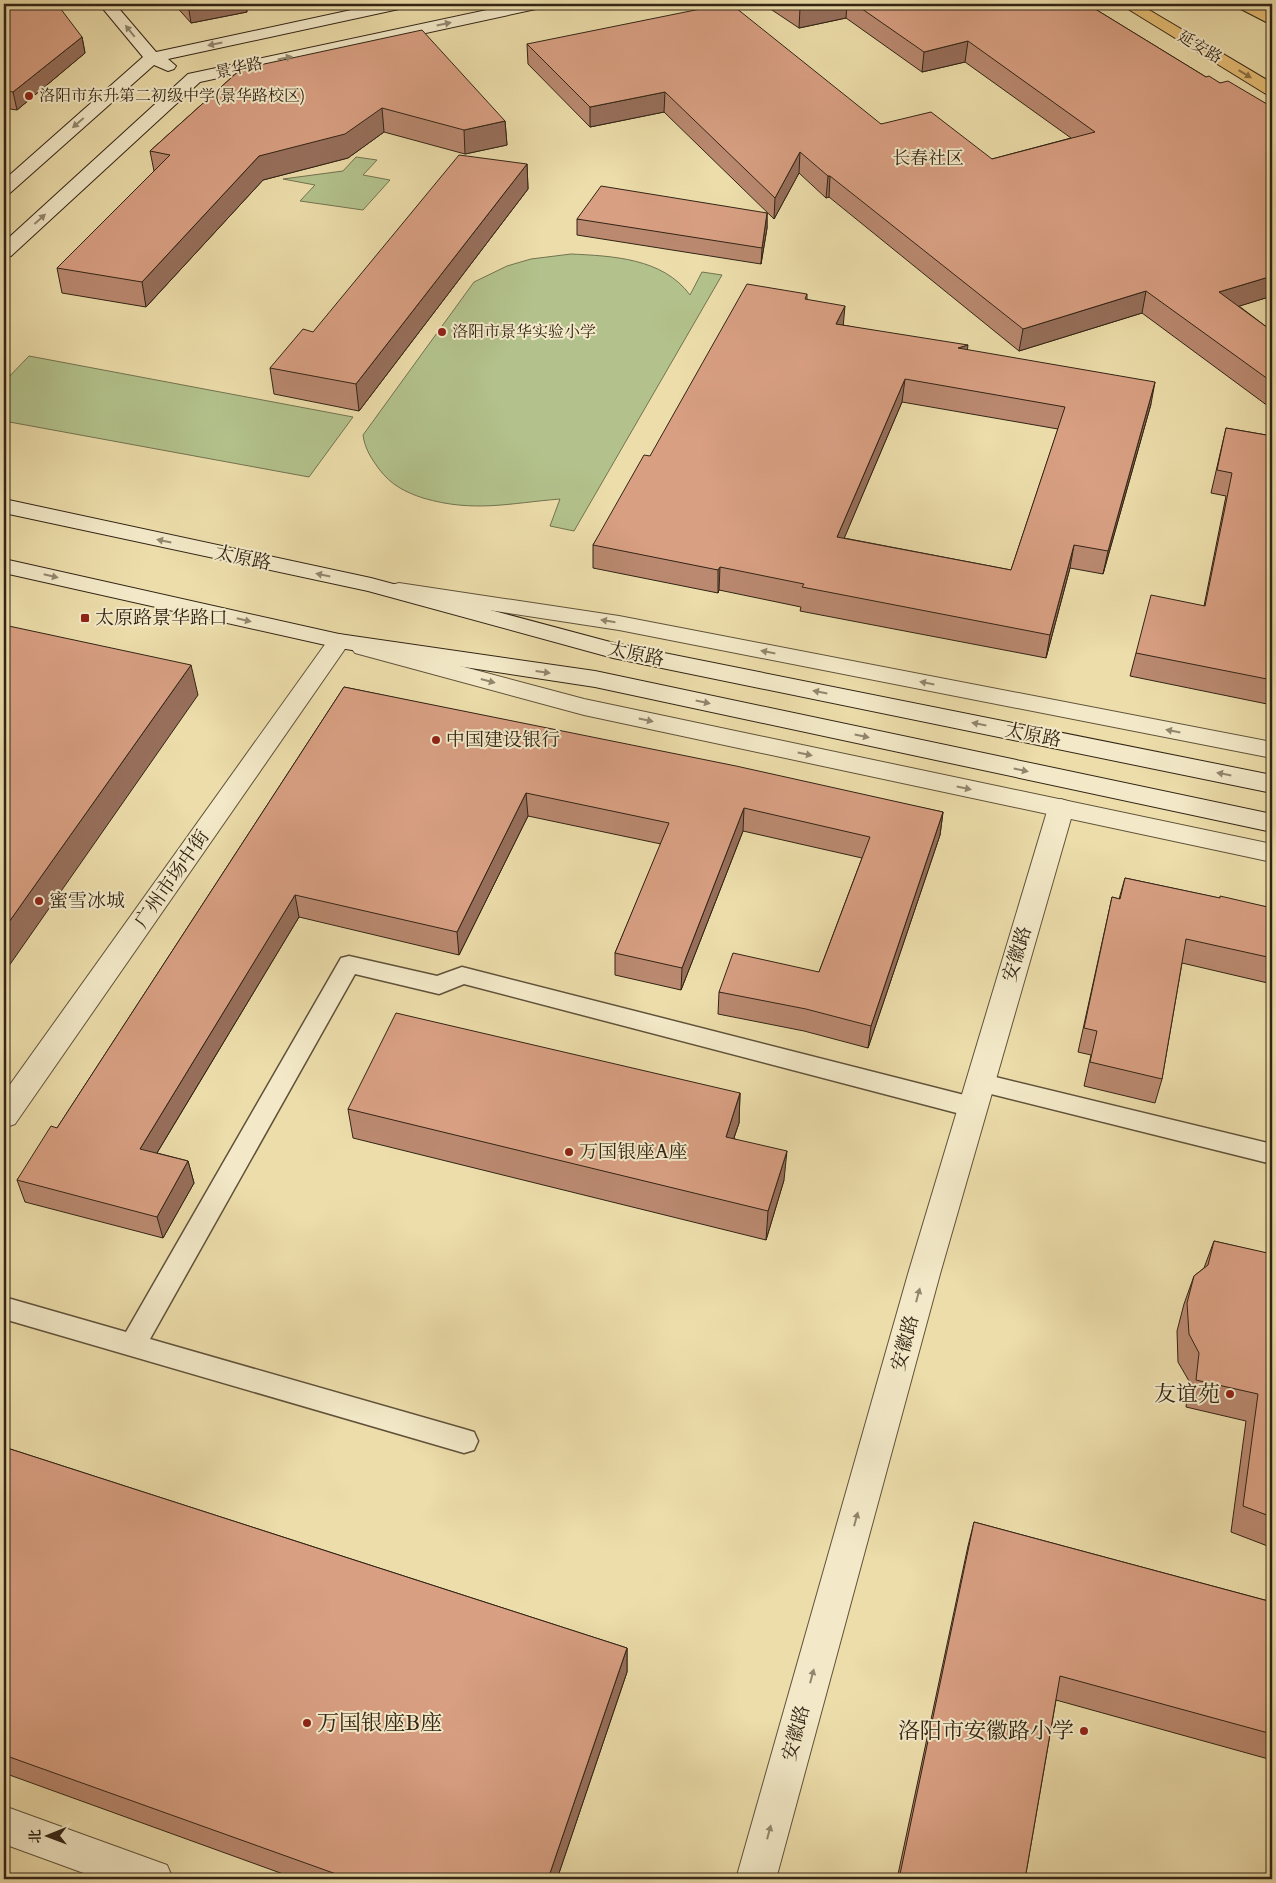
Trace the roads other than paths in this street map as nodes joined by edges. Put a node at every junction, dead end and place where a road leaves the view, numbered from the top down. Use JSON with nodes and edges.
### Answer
{"nodes":[{"id":1,"x":107,"y":4,"type":"edge"},
{"id":2,"x":399,"y":4,"type":"edge"},
{"id":3,"x":536,"y":4,"type":"edge"},
{"id":4,"x":1128,"y":4,"type":"edge"},
{"id":5,"x":1243,"y":4,"type":"edge"},
{"id":6,"x":1272,"y":20,"type":"edge"},
{"id":7,"x":152,"y":58,"type":"junction"},
{"id":8,"x":194,"y":78,"type":"junction"},
{"id":9,"x":1272,"y":90,"type":"edge"},
{"id":10,"x":4,"y":189,"type":"edge"},
{"id":11,"x":4,"y":252,"type":"edge"},
{"id":12,"x":4,"y":506,"type":"edge"},
{"id":13,"x":4,"y":566,"type":"edge"},
{"id":14,"x":371,"y":585,"type":"junction"},
{"id":15,"x":339,"y":641,"type":"junction"},
{"id":16,"x":1272,"y":750,"type":"edge"},
{"id":17,"x":1272,"y":784,"type":"edge"},
{"id":18,"x":1061,"y":808,"type":"junction"},
{"id":19,"x":1272,"y":823,"type":"edge"},
{"id":20,"x":1272,"y":853,"type":"edge"},
{"id":21,"x":975,"y":1094,"type":"junction"},
{"id":22,"x":4,"y":1116,"type":"edge"},
{"id":23,"x":1272,"y":1154,"type":"edge"},
{"id":24,"x":4,"y":1308,"type":"edge"},
{"id":25,"x":132,"y":1345,"type":"junction"},
{"id":26,"x":464,"y":1441,"type":"dead end"},
{"id":27,"x":4,"y":1825,"type":"edge"},
{"id":28,"x":153,"y":1879,"type":"edge"},
{"id":29,"x":756,"y":1879,"type":"edge"}],
"edges":[{"from":7,"to":1,"type":"main road","one_way":true},
{"from":2,"to":7,"type":"main road","name":"景华路","one_way":true},
{"from":8,"to":3,"type":"main road","name":"景华路","one_way":true},
{"from":4,"to":9,"type":"main road","name":"延安路","one_way":true},
{"from":5,"to":6,"type":"main road"},
{"from":7,"to":8,"type":"main road"},
{"from":7,"to":10,"type":"main road","name":"景华路","one_way":true},
{"from":11,"to":8,"type":"main road","name":"景华路","one_way":true},
{"from":14,"to":12,"type":"main road","name":"太原路","one_way":true},
{"from":13,"to":15,"type":"main road","name":"太原路","one_way":true},
{"from":16,"to":14,"type":"main road","one_way":true},
{"from":17,"to":14,"type":"main road","name":"太原路","one_way":true},
{"from":15,"to":18,"type":"main road","one_way":true},
{"from":15,"to":19,"type":"main road","name":"太原路","one_way":true},
{"from":15,"to":22,"type":"main road","name":"广州市场中街"},
{"from":18,"to":20,"type":"main road"},
{"from":18,"to":21,"type":"main road","name":"安徽路"},
{"from":21,"to":23,"type":"lane"},
{"from":21,"to":25,"type":"lane"},
{"from":29,"to":21,"type":"main road","name":"安徽路","one_way":true},
{"from":24,"to":25,"type":"lane"},
{"from":25,"to":26,"type":"lane"},
{"from":27,"to":28,"type":"main road"}]}
